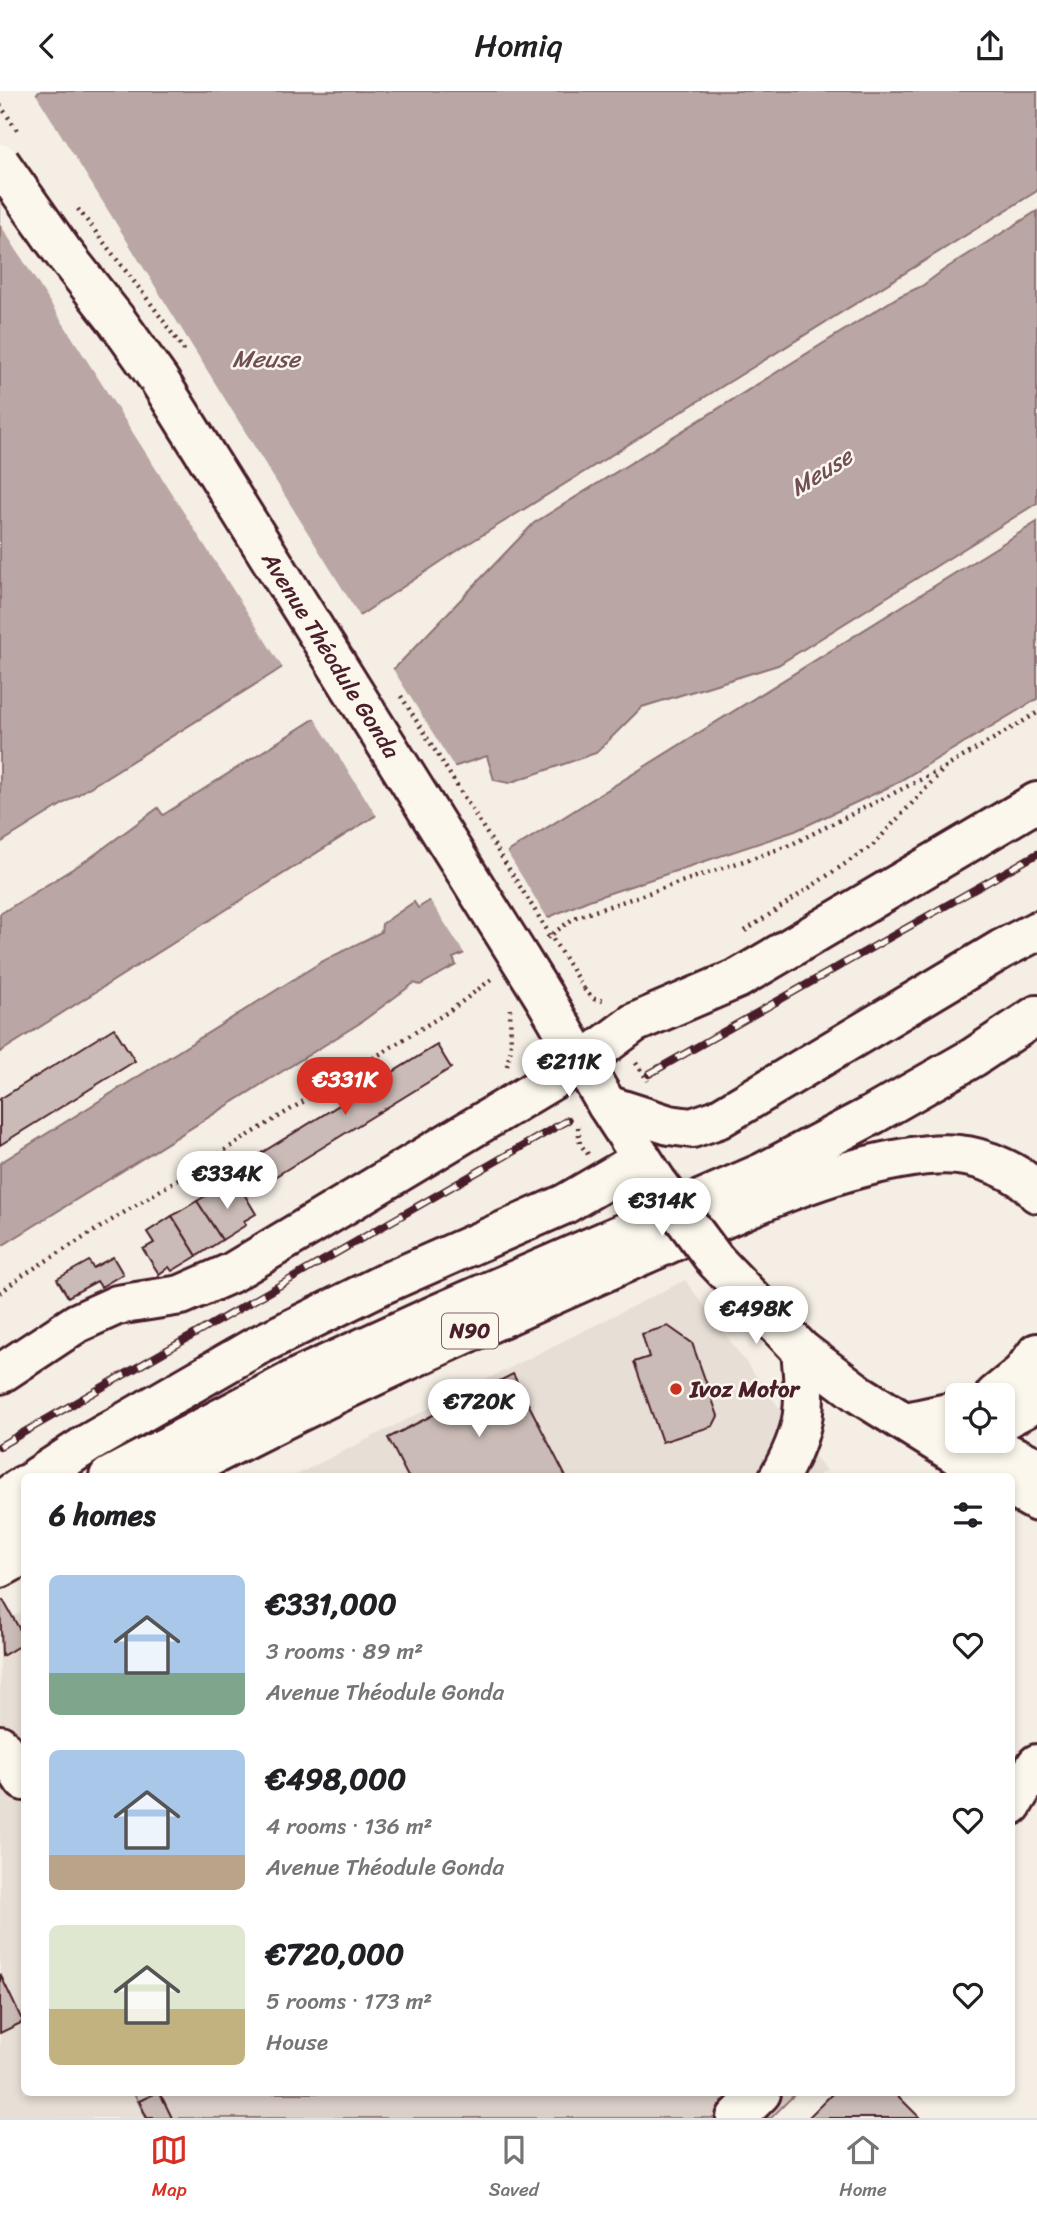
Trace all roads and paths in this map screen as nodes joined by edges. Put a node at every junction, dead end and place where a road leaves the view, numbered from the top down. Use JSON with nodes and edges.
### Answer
{"nodes":[{"id":1,"x":0,"y":163,"type":"edge"},
{"id":2,"x":1037,"y":713,"type":"edge"},
{"id":3,"x":946,"y":767,"type":"junction"},
{"id":4,"x":1037,"y":802,"type":"edge"},
{"id":5,"x":1037,"y":931,"type":"edge"},
{"id":6,"x":541,"y":942,"type":"dead end"},
{"id":7,"x":497,"y":975,"type":"dead end"},
{"id":8,"x":739,"y":978,"type":"junction"},
{"id":9,"x":584,"y":989,"type":"dead end"},
{"id":10,"x":1037,"y":1015,"type":"edge"},
{"id":11,"x":634,"y":1023,"type":"junction"},
{"id":12,"x":1037,"y":1042,"type":"edge"},
{"id":13,"x":582,"y":1062,"type":"junction"},
{"id":14,"x":607,"y":1105,"type":"junction"},
{"id":15,"x":668,"y":1125,"type":"junction"},
{"id":16,"x":650,"y":1170,"type":"junction"},
{"id":17,"x":1037,"y":1193,"type":"edge"},
{"id":18,"x":774,"y":1198,"type":"junction"},
{"id":19,"x":0,"y":1293,"type":"edge"},
{"id":20,"x":801,"y":1350,"type":"junction"},
{"id":21,"x":1037,"y":1353,"type":"edge"},
{"id":22,"x":0,"y":1374,"type":"edge"},
{"id":23,"x":1010,"y":1383,"type":"edge"},
{"id":24,"x":1037,"y":1402,"type":"edge"},
{"id":25,"x":1015,"y":1414,"type":"edge"},
{"id":26,"x":939,"y":1427,"type":"edge"},
{"id":27,"x":1037,"y":1467,"type":"edge"},
{"id":28,"x":43,"y":1473,"type":"edge"},
{"id":29,"x":117,"y":1473,"type":"edge"},
{"id":30,"x":179,"y":1473,"type":"edge"},
{"id":31,"x":781,"y":1473,"type":"edge"},
{"id":32,"x":985,"y":1473,"type":"edge"},
{"id":33,"x":21,"y":1487,"type":"edge"},
{"id":34,"x":1015,"y":1490,"type":"edge"},
{"id":35,"x":0,"y":1501,"type":"edge"},
{"id":36,"x":1037,"y":1502,"type":"edge"},
{"id":37,"x":21,"y":1524,"type":"edge"},
{"id":38,"x":0,"y":1535,"type":"edge"},
{"id":39,"x":21,"y":1557,"type":"edge"},
{"id":40,"x":0,"y":1568,"type":"edge"},
{"id":41,"x":0,"y":1745,"type":"edge"},
{"id":42,"x":1037,"y":1764,"type":"edge"},
{"id":43,"x":21,"y":1776,"type":"edge"},
{"id":44,"x":1015,"y":1800,"type":"edge"},
{"id":45,"x":758,"y":2096,"type":"edge"},
{"id":46,"x":736,"y":2118,"type":"edge"}],
"edges":[{"from":1,"to":13,"type":"main road","name":"Avenue Théodule Gonda","bridge":true},
{"from":2,"to":3,"type":"path"},
{"from":3,"to":6,"type":"path"},
{"from":3,"to":8,"type":"path"},
{"from":4,"to":8,"type":"main road"},
{"from":5,"to":15,"type":"main road"},
{"from":7,"to":19,"type":"path"},
{"from":8,"to":11,"type":"main road"},
{"from":9,"to":11,"type":"path"},
{"from":10,"to":29,"type":"main road","number":"N90"},
{"from":11,"to":13,"type":"main road"},
{"from":11,"to":15,"type":"path"},
{"from":12,"to":18,"type":"main road","number":"N90"},
{"from":13,"to":14,"type":"main road","name":"Avenue Théodule Gonda"},
{"from":13,"to":22,"type":"main road"},
{"from":14,"to":15,"type":"main road"},
{"from":14,"to":16,"type":"main road","name":"Avenue Théodule Gonda"},
{"from":16,"to":20,"type":"main road","name":"Avenue Théodule Gonda","bridge":true},
{"from":16,"to":28,"type":"main road"},
{"from":17,"to":18,"type":"main road"},
{"from":18,"to":30,"type":"main road","number":"N90"},
{"from":20,"to":26,"type":"main road","name":"Avenue Théodule Gonda"},
{"from":20,"to":31,"type":"main road"},
{"from":21,"to":23,"type":"main road"},
{"from":24,"to":25,"type":"main road"},
{"from":26,"to":27,"type":"main road","name":"Avenue Théodule Gonda"},
{"from":26,"to":32,"type":"main road","name":"Avenue Théodule Gonda"},
{"from":33,"to":35,"type":"main road"},
{"from":34,"to":36,"type":"main road"},
{"from":37,"to":38,"type":"main road"},
{"from":39,"to":40,"type":"main road"},
{"from":41,"to":43,"type":"main road"},
{"from":42,"to":44,"type":"main road"},
{"from":45,"to":46,"type":"main road"}]}
